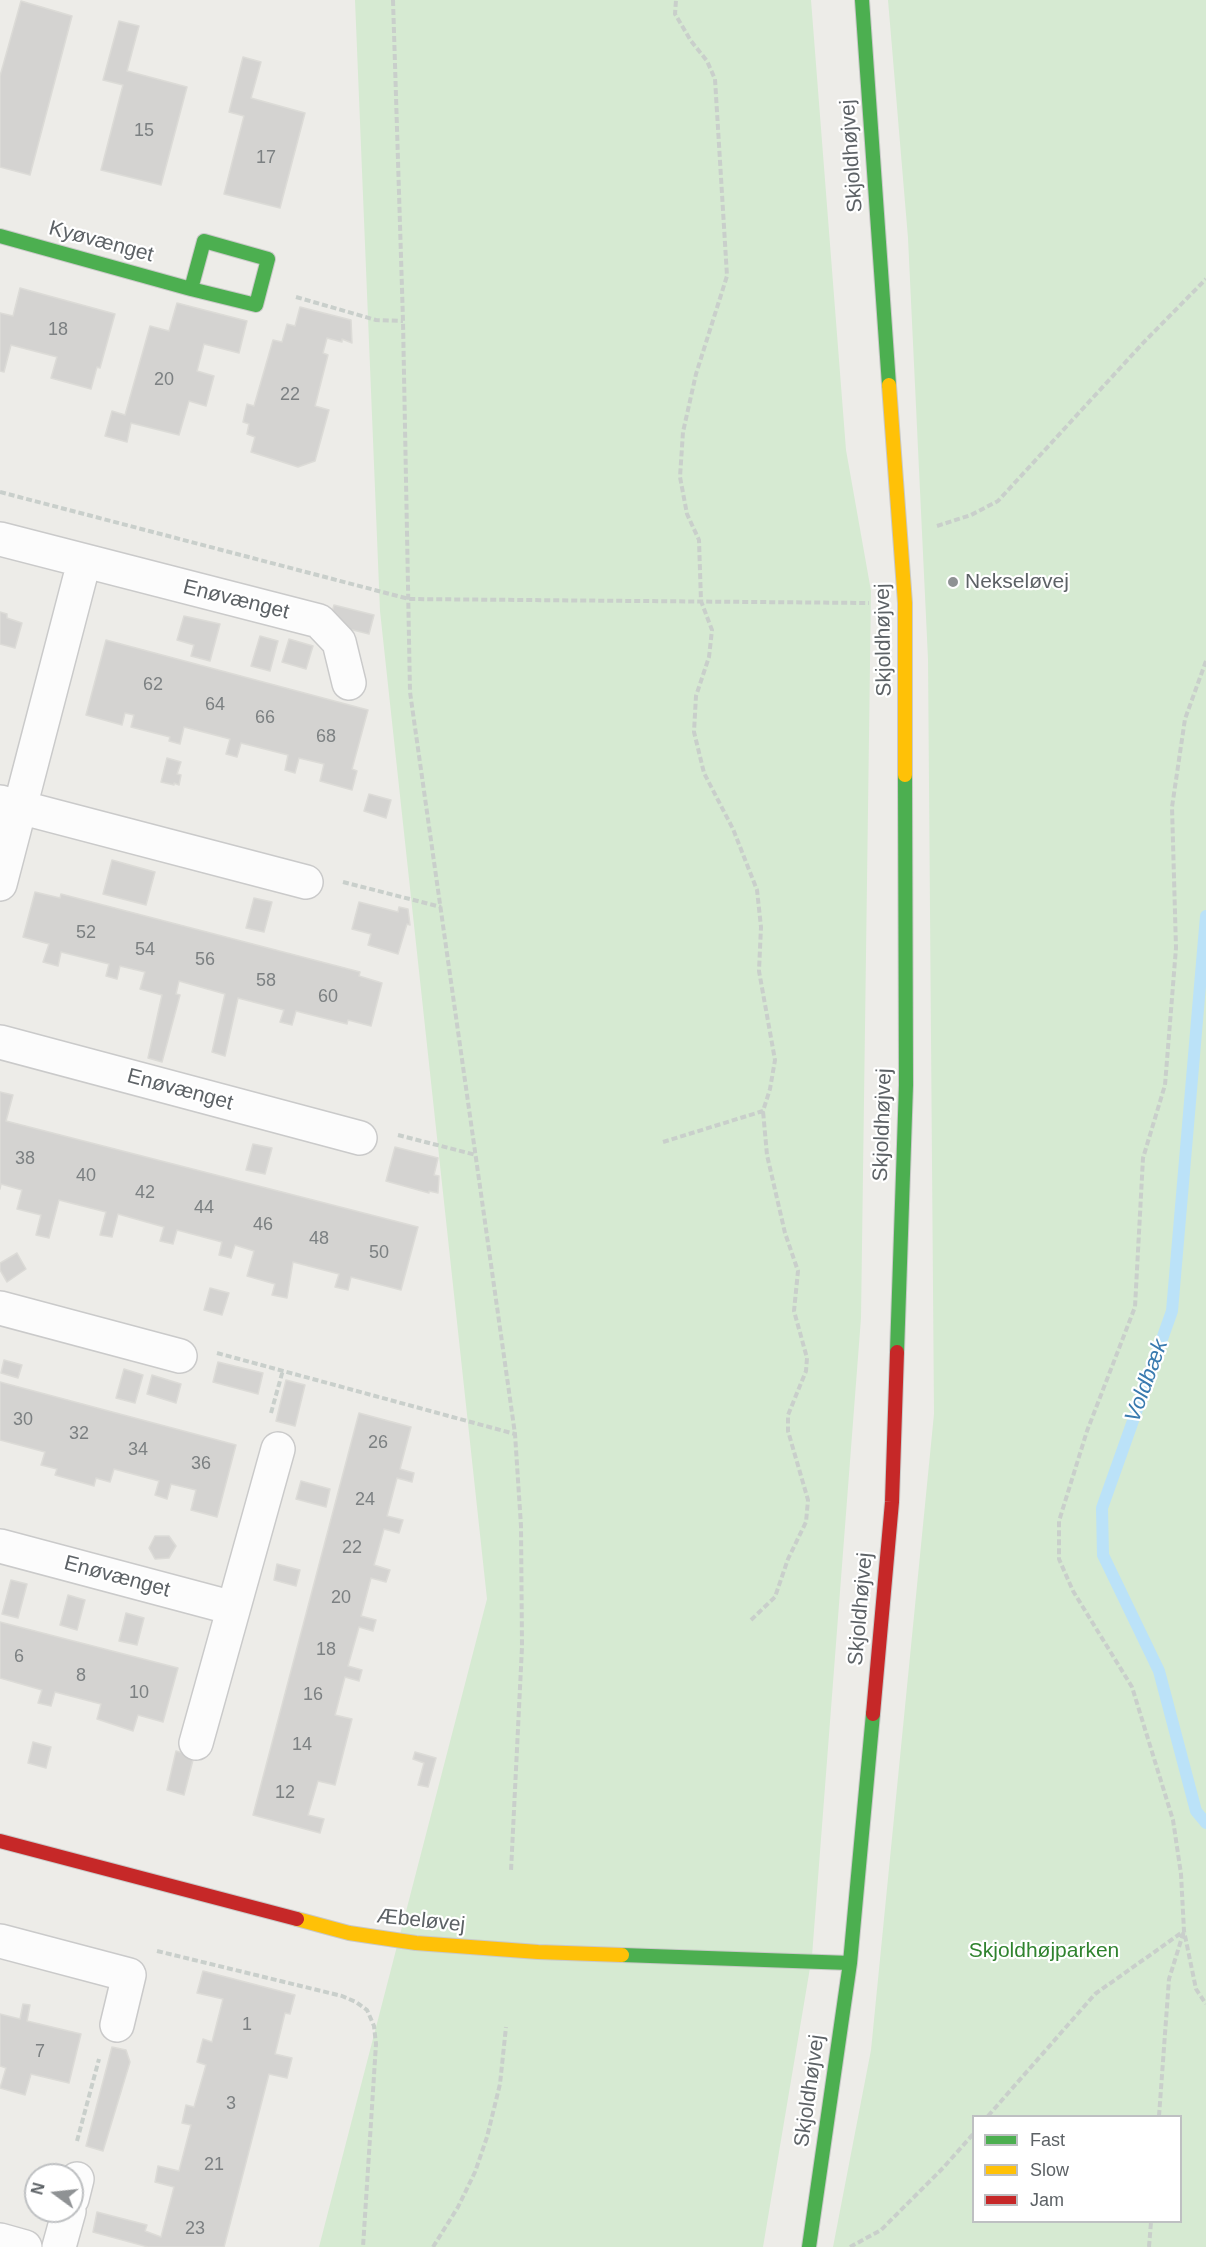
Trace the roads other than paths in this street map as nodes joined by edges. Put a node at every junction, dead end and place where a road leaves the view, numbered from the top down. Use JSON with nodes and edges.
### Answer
{"nodes":[{"id":1,"x":862,"y":0,"type":"edge"},
{"id":2,"x":0,"y":236,"type":"edge"},
{"id":3,"x":191,"y":289,"type":"junction"},
{"id":4,"x":0,"y":539,"type":"edge"},
{"id":5,"x":84,"y":562,"type":"junction"},
{"id":6,"x":349,"y":682,"type":"dead end"},
{"id":7,"x":10,"y":805,"type":"edge"},
{"id":8,"x":306,"y":882,"type":"road end"},
{"id":9,"x":0,"y":884,"type":"edge"},
{"id":10,"x":0,"y":1042,"type":"edge"},
{"id":11,"x":360,"y":1138,"type":"road end"},
{"id":12,"x":0,"y":1308,"type":"edge"},
{"id":13,"x":180,"y":1356,"type":"road end"},
{"id":14,"x":278,"y":1449,"type":"dead end"},
{"id":15,"x":0,"y":1546,"type":"edge"},
{"id":16,"x":233,"y":1608,"type":"junction"},
{"id":17,"x":196,"y":1743,"type":"dead end"},
{"id":18,"x":0,"y":1841,"type":"edge"},
{"id":19,"x":0,"y":1941,"type":"edge"},
{"id":20,"x":850,"y":1963,"type":"junction"},
{"id":21,"x":117,"y":2025,"type":"road end"},
{"id":22,"x":66,"y":2223,"type":"edge"},
{"id":23,"x":0,"y":2240,"type":"edge"},
{"id":24,"x":25,"y":2247,"type":"edge"},
{"id":25,"x":59,"y":2247,"type":"edge"},
{"id":26,"x":808,"y":2247,"type":"edge"}],
"edges":[{"from":1,"to":20,"type":"street","name":"Skjoldhøjvej"},
{"from":2,"to":3,"type":"street","name":"Kyøvænget"},
{"from":3,"to":3,"type":"street","name":"Kyøvænget"},
{"from":4,"to":5,"type":"street","name":"Enøvænget"},
{"from":5,"to":6,"type":"street","name":"Enøvænget"},
{"from":5,"to":7,"type":"street"},
{"from":7,"to":8,"type":"street"},
{"from":7,"to":9,"type":"street"},
{"from":10,"to":11,"type":"street","name":"Enøvænget"},
{"from":12,"to":13,"type":"street"},
{"from":14,"to":16,"type":"street"},
{"from":15,"to":16,"type":"street","name":"Enøvænget"},
{"from":16,"to":17,"type":"street"},
{"from":18,"to":20,"type":"street","name":"Æbeløvej"},
{"from":19,"to":21,"type":"street"},
{"from":20,"to":26,"type":"street","name":"Skjoldhøjvej"},
{"from":22,"to":25,"type":"street"},
{"from":23,"to":24,"type":"street"}]}
